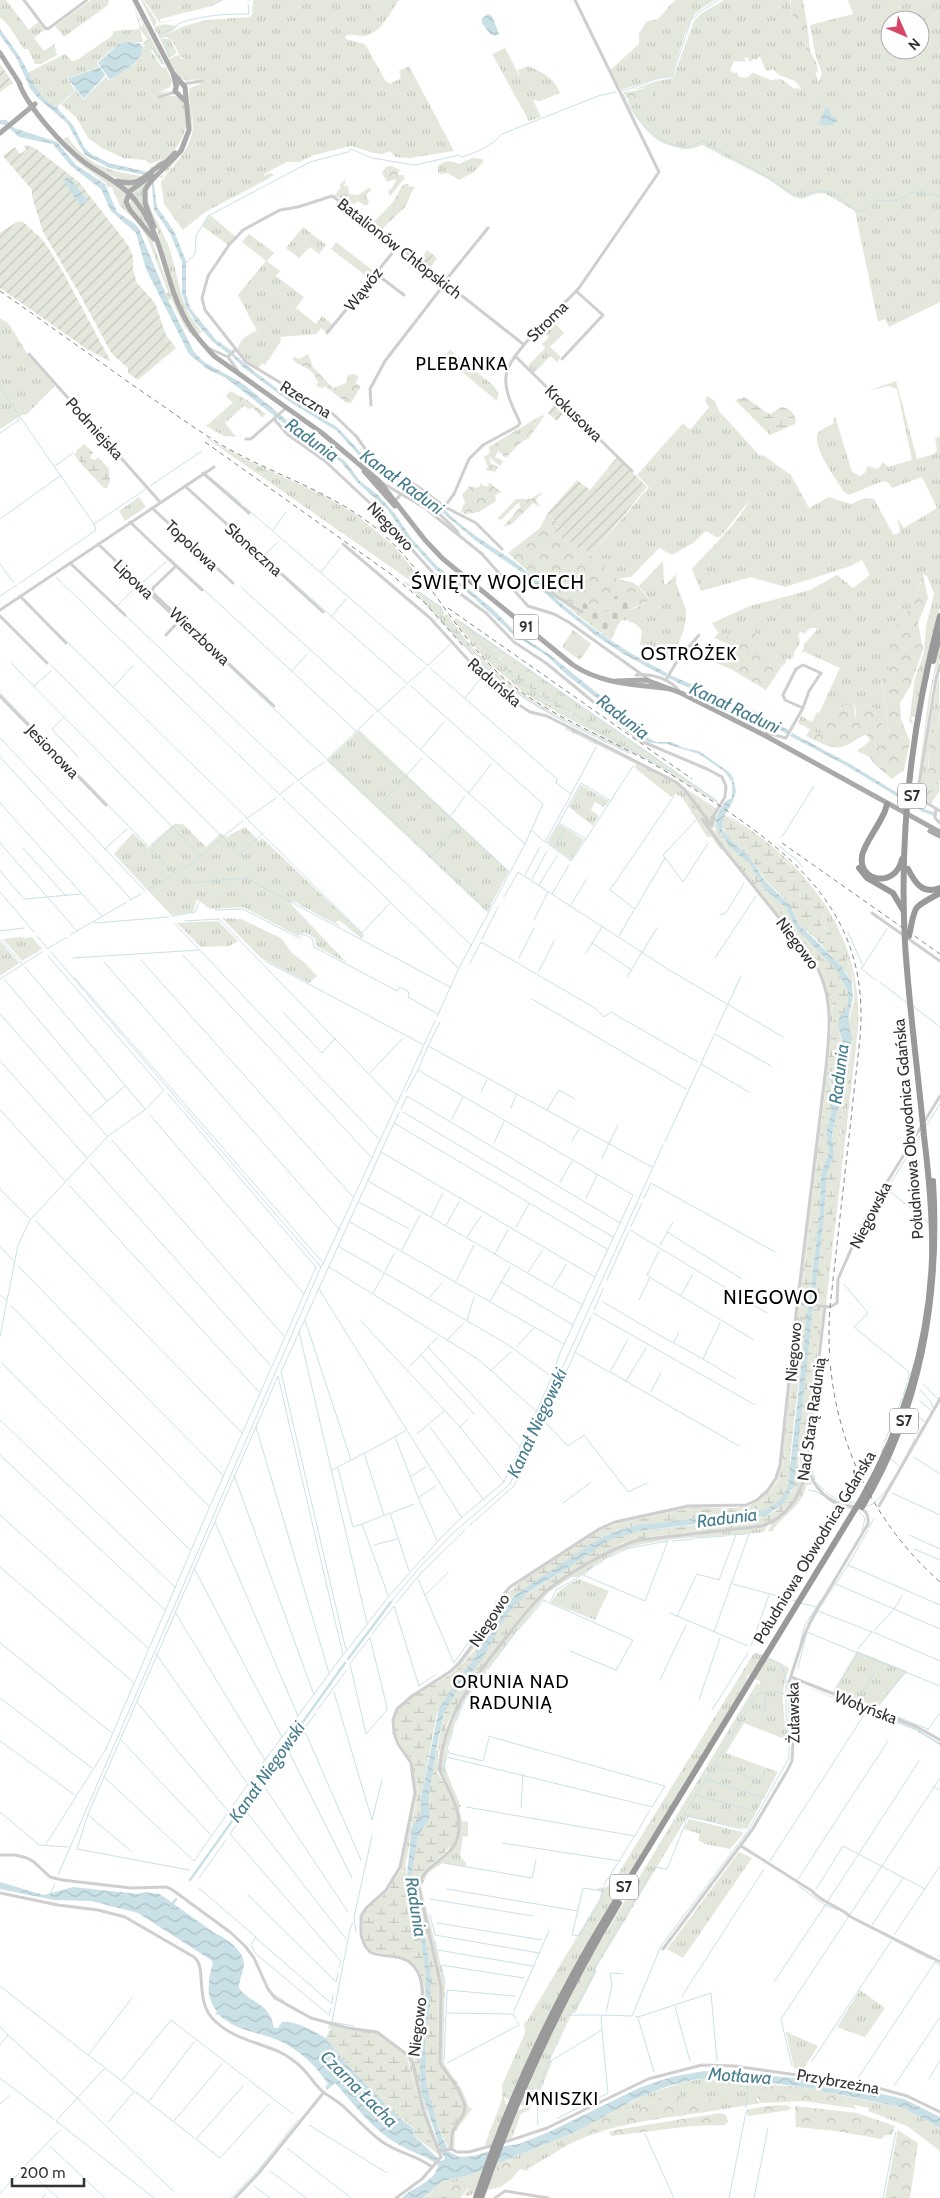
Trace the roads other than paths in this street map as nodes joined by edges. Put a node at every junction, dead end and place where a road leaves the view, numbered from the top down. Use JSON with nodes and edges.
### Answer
{"nodes":[{"id":1,"x":24,"y":0,"type":"edge"},
{"id":2,"x":87,"y":0,"type":"edge"},
{"id":3,"x":137,"y":0,"type":"edge"},
{"id":4,"x":575,"y":0,"type":"edge"},
{"id":5,"x":0,"y":53,"type":"edge"},
{"id":6,"x":202,"y":81,"type":"dead end"},
{"id":7,"x":180,"y":89,"type":"junction"},
{"id":8,"x":159,"y":97,"type":"dead end"},
{"id":9,"x":34,"y":108,"type":"junction"},
{"id":10,"x":189,"y":123,"type":"junction"},
{"id":11,"x":2,"y":131,"type":"edge"},
{"id":12,"x":153,"y":174,"type":"junction"},
{"id":13,"x":112,"y":179,"type":"junction"},
{"id":14,"x":145,"y":182,"type":"junction"},
{"id":15,"x":488,"y":228,"type":"dead end"},
{"id":16,"x":155,"y":238,"type":"junction"},
{"id":17,"x":398,"y":246,"type":"junction"},
{"id":18,"x":375,"y":273,"type":"junction"},
{"id":19,"x":445,"y":282,"type":"junction"},
{"id":20,"x":576,"y":292,"type":"junction"},
{"id":21,"x":404,"y":295,"type":"dead end"},
{"id":22,"x":327,"y":333,"type":"dead end"},
{"id":23,"x":523,"y":344,"type":"junction"},
{"id":24,"x":204,"y":346,"type":"junction"},
{"id":25,"x":234,"y":351,"type":"junction"},
{"id":26,"x":29,"y":354,"type":"dead end"},
{"id":27,"x":228,"y":356,"type":"junction"},
{"id":28,"x":515,"y":356,"type":"junction"},
{"id":29,"x":562,"y":359,"type":"dead end"},
{"id":30,"x":240,"y":376,"type":"junction"},
{"id":31,"x":371,"y":405,"type":"dead end"},
{"id":32,"x":284,"y":410,"type":"junction"},
{"id":33,"x":274,"y":419,"type":"junction"},
{"id":34,"x":246,"y":439,"type":"dead end"},
{"id":35,"x":214,"y":467,"type":"dead end"},
{"id":36,"x":363,"y":468,"type":"junction"},
{"id":37,"x":632,"y":471,"type":"dead end"},
{"id":38,"x":203,"y":473,"type":"junction"},
{"id":39,"x":379,"y":481,"type":"junction"},
{"id":40,"x":185,"y":486,"type":"junction"},
{"id":41,"x":380,"y":489,"type":"junction"},
{"id":42,"x":387,"y":490,"type":"junction"},
{"id":43,"x":400,"y":492,"type":"junction"},
{"id":44,"x":412,"y":499,"type":"junction"},
{"id":45,"x":395,"y":500,"type":"junction"},
{"id":46,"x":160,"y":502,"type":"junction"},
{"id":47,"x":152,"y":508,"type":"junction"},
{"id":48,"x":444,"y":508,"type":"junction"},
{"id":49,"x":401,"y":510,"type":"junction"},
{"id":50,"x":249,"y":513,"type":"dead end"},
{"id":51,"x":440,"y":513,"type":"junction"},
{"id":52,"x":130,"y":522,"type":"junction"},
{"id":53,"x":459,"y":535,"type":"junction"},
{"id":54,"x":98,"y":544,"type":"junction"},
{"id":55,"x":343,"y":544,"type":"dead end"},
{"id":56,"x":502,"y":549,"type":"dead end"},
{"id":57,"x":70,"y":563,"type":"junction"},
{"id":58,"x":176,"y":566,"type":"junction"},
{"id":59,"x":233,"y":583,"type":"dead end"},
{"id":60,"x":544,"y":585,"type":"dead end"},
{"id":61,"x":202,"y":590,"type":"dead end"},
{"id":62,"x":20,"y":596,"type":"junction"},
{"id":63,"x":0,"y":610,"type":"edge"},
{"id":64,"x":323,"y":612,"type":"dead end"},
{"id":65,"x":582,"y":612,"type":"dead end"},
{"id":66,"x":124,"y":615,"type":"dead end"},
{"id":67,"x":0,"y":616,"type":"edge"},
{"id":68,"x":940,"y":616,"type":"edge"},
{"id":69,"x":940,"y":633,"type":"edge"},
{"id":70,"x":166,"y":635,"type":"dead end"},
{"id":71,"x":699,"y":635,"type":"dead end"},
{"id":72,"x":66,"y":643,"type":"dead end"},
{"id":73,"x":47,"y":663,"type":"dead end"},
{"id":74,"x":940,"y":665,"type":"edge"},
{"id":75,"x":632,"y":668,"type":"junction"},
{"id":76,"x":643,"y":674,"type":"junction"},
{"id":77,"x":667,"y":679,"type":"junction"},
{"id":78,"x":638,"y":680,"type":"junction"},
{"id":79,"x":651,"y":682,"type":"junction"},
{"id":80,"x":670,"y":689,"type":"junction"},
{"id":81,"x":681,"y":694,"type":"junction"},
{"id":82,"x":0,"y":696,"type":"edge"},
{"id":83,"x":274,"y":706,"type":"dead end"},
{"id":84,"x":804,"y":708,"type":"junction"},
{"id":85,"x":919,"y":725,"type":"junction"},
{"id":86,"x":764,"y":734,"type":"junction"},
{"id":87,"x":106,"y":805,"type":"dead end"},
{"id":88,"x":886,"y":806,"type":"junction"},
{"id":89,"x":937,"y":810,"type":"edge"},
{"id":90,"x":940,"y":823,"type":"edge"},
{"id":91,"x":711,"y":826,"type":"junction"},
{"id":92,"x":874,"y":828,"type":"junction"},
{"id":93,"x":940,"y":832,"type":"edge"},
{"id":94,"x":940,"y":836,"type":"edge"},
{"id":95,"x":905,"y":844,"type":"junction"},
{"id":96,"x":908,"y":869,"type":"junction"},
{"id":97,"x":940,"y":888,"type":"edge"},
{"id":98,"x":940,"y":893,"type":"edge"},
{"id":99,"x":872,"y":913,"type":"dead end"},
{"id":100,"x":904,"y":913,"type":"junction"},
{"id":101,"x":909,"y":936,"type":"junction"},
{"id":102,"x":940,"y":961,"type":"edge"},
{"id":103,"x":940,"y":1096,"type":"edge"},
{"id":104,"x":799,"y":1304,"type":"junction"},
{"id":105,"x":823,"y":1306,"type":"junction"},
{"id":106,"x":940,"y":1400,"type":"edge"},
{"id":107,"x":807,"y":1461,"type":"junction"},
{"id":108,"x":879,"y":1506,"type":"dead end"},
{"id":109,"x":791,"y":1677,"type":"junction"},
{"id":110,"x":755,"y":1678,"type":"junction"},
{"id":111,"x":940,"y":1740,"type":"edge"},
{"id":112,"x":741,"y":1846,"type":"junction"},
{"id":113,"x":0,"y":1855,"type":"edge"},
{"id":114,"x":0,"y":1893,"type":"edge"},
{"id":115,"x":663,"y":1949,"type":"dead end"},
{"id":116,"x":940,"y":1962,"type":"edge"},
{"id":117,"x":410,"y":2058,"type":"junction"},
{"id":118,"x":324,"y":2092,"type":"junction"},
{"id":119,"x":512,"y":2107,"type":"junction"},
{"id":120,"x":940,"y":2112,"type":"edge"},
{"id":121,"x":450,"y":2149,"type":"junction"},
{"id":122,"x":440,"y":2151,"type":"junction"},
{"id":123,"x":434,"y":2165,"type":"junction"},
{"id":124,"x":235,"y":2198,"type":"edge"},
{"id":125,"x":396,"y":2198,"type":"edge"},
{"id":126,"x":476,"y":2198,"type":"edge"},
{"id":127,"x":481,"y":2198,"type":"edge"},
{"id":128,"x":495,"y":2198,"type":"edge"},
{"id":129,"x":548,"y":2198,"type":"edge"}],
"edges":[{"from":1,"to":2,"type":"street"},
{"from":3,"to":7,"type":"main road"},
{"from":4,"to":20,"type":"street","name":"Stroma"},
{"from":5,"to":9,"type":"main road","number":"91"},
{"from":6,"to":7,"type":"street"},
{"from":7,"to":8,"type":"street"},
{"from":7,"to":10,"type":"main road"},
{"from":9,"to":11,"type":"main road"},
{"from":9,"to":13,"type":"main road","number":"91"},
{"from":10,"to":12,"type":"main road"},
{"from":10,"to":12,"type":"main road"},
{"from":12,"to":14,"type":"main road"},
{"from":13,"to":14,"type":"main road"},
{"from":13,"to":16,"type":"main road","number":"91"},
{"from":14,"to":16,"type":"main road"},
{"from":14,"to":16,"type":"main road"},
{"from":15,"to":19,"type":"street"},
{"from":16,"to":24,"type":"main road","number":"91"},
{"from":17,"to":18,"type":"street","name":"Wąwóz"},
{"from":17,"to":19,"type":"street","name":"Batalionów Chłopskich"},
{"from":17,"to":25,"type":"street","name":"Batalionów Chłopskich"},
{"from":18,"to":21,"type":"street"},
{"from":18,"to":22,"type":"street","name":"Wąwóz"},
{"from":19,"to":23,"type":"street","name":"Batalionów Chłopskich"},
{"from":19,"to":31,"type":"street"},
{"from":20,"to":23,"type":"street","name":"Stroma"},
{"from":20,"to":29,"type":"street"},
{"from":23,"to":28,"type":"street","name":"Stroma"},
{"from":24,"to":27,"type":"street"},
{"from":24,"to":30,"type":"main road","number":"91"},
{"from":25,"to":27,"type":"street"},
{"from":25,"to":48,"type":"street","name":"Rzeczna"},
{"from":26,"to":46,"type":"street","name":"Podmiejska"},
{"from":27,"to":30,"type":"street"},
{"from":28,"to":37,"type":"street","name":"Krokusowa"},
{"from":28,"to":48,"type":"street","name":"Stroma"},
{"from":30,"to":32,"type":"main road","number":"91"},
{"from":32,"to":33,"type":"street"},
{"from":32,"to":36,"type":"main road","number":"91"},
{"from":33,"to":34,"type":"street"},
{"from":33,"to":91,"type":"street","name":"Niegowo"},
{"from":35,"to":38,"type":"street"},
{"from":36,"to":39,"type":"main road","number":"91"},
{"from":36,"to":41,"type":"main road","number":"91"},
{"from":38,"to":40,"type":"street"},
{"from":38,"to":50,"type":"street"},
{"from":39,"to":42,"type":"main road","number":"91"},
{"from":39,"to":43,"type":"street"},
{"from":40,"to":46,"type":"street"},
{"from":40,"to":64,"type":"street","name":"Słoneczna"},
{"from":41,"to":42,"type":"street"},
{"from":41,"to":49,"type":"main road","number":"91"},
{"from":42,"to":43,"type":"street"},
{"from":42,"to":45,"type":"main road","number":"91"},
{"from":43,"to":44,"type":"street"},
{"from":43,"to":45,"type":"street"},
{"from":44,"to":51,"type":"street"},
{"from":44,"to":53,"type":"street"},
{"from":45,"to":49,"type":"main road","number":"91"},
{"from":46,"to":47,"type":"street"},
{"from":47,"to":52,"type":"street"},
{"from":47,"to":59,"type":"street","name":"Topolowa"},
{"from":48,"to":51,"type":"street","name":"Stroma"},
{"from":48,"to":56,"type":"street","name":"Rzeczna"},
{"from":49,"to":78,"type":"main road","number":"91"},
{"from":51,"to":53,"type":"street"},
{"from":52,"to":54,"type":"street"},
{"from":52,"to":58,"type":"street"},
{"from":53,"to":75,"type":"street"},
{"from":54,"to":57,"type":"street"},
{"from":54,"to":70,"type":"street","name":"Lipowa"},
{"from":55,"to":91,"type":"street","name":"Raduńska"},
{"from":57,"to":62,"type":"street"},
{"from":57,"to":66,"type":"street"},
{"from":58,"to":61,"type":"street"},
{"from":58,"to":83,"type":"street","name":"Wierzbowa"},
{"from":60,"to":65,"type":"street"},
{"from":62,"to":63,"type":"street"},
{"from":62,"to":72,"type":"street"},
{"from":67,"to":73,"type":"street"},
{"from":68,"to":85,"type":"highway","number":"S7"},
{"from":69,"to":85,"type":"highway","number":"S7"},
{"from":71,"to":77,"type":"street"},
{"from":74,"to":89,"type":"street"},
{"from":75,"to":76,"type":"street"},
{"from":75,"to":78,"type":"street"},
{"from":76,"to":77,"type":"street"},
{"from":76,"to":78,"type":"street"},
{"from":76,"to":79,"type":"street"},
{"from":77,"to":81,"type":"street"},
{"from":78,"to":79,"type":"main road","number":"91"},
{"from":78,"to":80,"type":"main road","number":"91"},
{"from":79,"to":80,"type":"main road","number":"91"},
{"from":80,"to":81,"type":"main road","number":"91"},
{"from":81,"to":86,"type":"main road","number":"91"},
{"from":82,"to":87,"type":"street","name":"Jesionowa"},
{"from":84,"to":84,"type":"street"},
{"from":84,"to":86,"type":"street"},
{"from":85,"to":95,"type":"highway","name":"Południowa Obwodnica Gdańska","number":"S7"},
{"from":85,"to":96,"type":"highway","name":"Południowa Obwodnica Gdańska","number":"S7"},
{"from":86,"to":88,"type":"main road","number":"91"},
{"from":88,"to":92,"type":"highway"},
{"from":88,"to":93,"type":"main road","number":"91"},
{"from":88,"to":94,"type":"main road","number":"91"},
{"from":89,"to":90,"type":"street"},
{"from":91,"to":104,"type":"street","name":"Niegowo"},
{"from":92,"to":95,"type":"highway"},
{"from":92,"to":100,"type":"highway"},
{"from":95,"to":100,"type":"highway","name":"Południowa Obwodnica Gdańska","number":"S7"},
{"from":96,"to":97,"type":"highway"},
{"from":96,"to":101,"type":"highway","name":"Południowa Obwodnica Gdańska","number":"S7"},
{"from":98,"to":101,"type":"highway"},
{"from":99,"to":102,"type":"street"},
{"from":100,"to":110,"type":"highway","name":"Południowa Obwodnica Gdańska","number":"S7"},
{"from":101,"to":110,"type":"highway","name":"Południowa Obwodnica Gdańska","number":"S7"},
{"from":103,"to":105,"type":"street","name":"Niegowska"},
{"from":104,"to":105,"type":"street"},
{"from":104,"to":117,"type":"street","name":"Niegowo"},
{"from":105,"to":107,"type":"street","name":"Nad Starą Radunią"},
{"from":106,"to":108,"type":"street"},
{"from":107,"to":109,"type":"street","name":"Żuławska"},
{"from":107,"to":121,"type":"street","name":"Nad Starą Radunią"},
{"from":109,"to":111,"type":"street","name":"Wołyńska"},
{"from":109,"to":112,"type":"street","name":"Żuławska"},
{"from":110,"to":119,"type":"highway","name":"Południowa Obwodnica Gdańska","number":"S7"},
{"from":112,"to":115,"type":"street","name":"Żuławska"},
{"from":112,"to":116,"type":"street"},
{"from":113,"to":117,"type":"street"},
{"from":114,"to":118,"type":"street"},
{"from":117,"to":122,"type":"street","name":"Niegowo"},
{"from":118,"to":123,"type":"street"},
{"from":118,"to":124,"type":"street"},
{"from":119,"to":126,"type":"highway","name":"Południowa Obwodnica Gdańska","number":"S7"},
{"from":119,"to":127,"type":"highway","name":"Południowa Obwodnica Gdańska","number":"S7"},
{"from":120,"to":121,"type":"street","name":"Przybrzeżna"},
{"from":121,"to":122,"type":"street","name":"Przybrzeżna"},
{"from":122,"to":123,"type":"street"},
{"from":123,"to":125,"type":"street"},
{"from":128,"to":129,"type":"street"}]}
